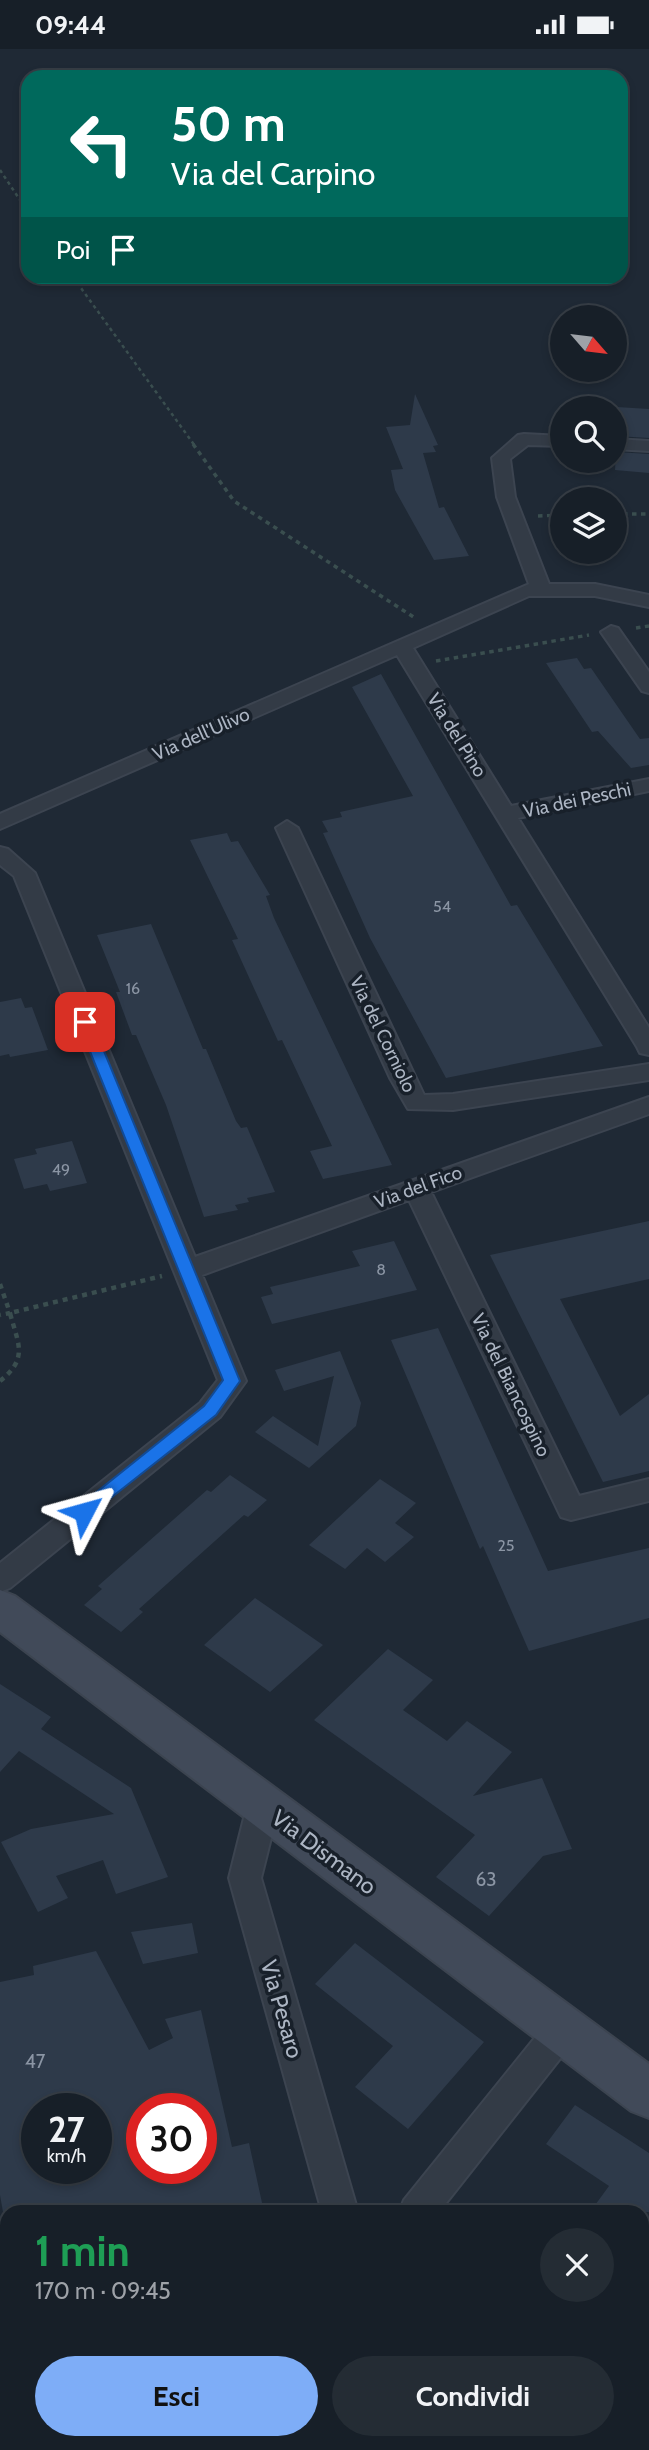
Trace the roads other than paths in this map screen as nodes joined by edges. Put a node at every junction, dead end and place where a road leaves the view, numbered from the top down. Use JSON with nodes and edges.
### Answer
{"nodes":[{"id":1,"x":550,"y":440,"type":"edge"},
{"id":2,"x":627,"y":445,"type":"edge"},
{"id":3,"x":649,"y":446,"type":"edge"},
{"id":4,"x":541,"y":590,"type":"junction"},
{"id":5,"x":649,"y":601,"type":"edge"},
{"id":6,"x":611,"y":632,"type":"road end"},
{"id":7,"x":401,"y":646,"type":"junction"},
{"id":8,"x":649,"y":687,"type":"edge"},
{"id":9,"x":649,"y":785,"type":"edge"},
{"id":10,"x":505,"y":814,"type":"junction"},
{"id":11,"x":0,"y":822,"type":"edge"},
{"id":12,"x":287,"y":828,"type":"dead end"},
{"id":13,"x":0,"y":854,"type":"edge"},
{"id":14,"x":649,"y":1047,"type":"edge"},
{"id":15,"x":649,"y":1072,"type":"edge"},
{"id":16,"x":649,"y":1105,"type":"edge"},
{"id":17,"x":416,"y":1188,"type":"junction"},
{"id":18,"x":187,"y":1270,"type":"junction"},
{"id":19,"x":649,"y":1490,"type":"edge"},
{"id":20,"x":0,"y":1580,"type":"edge"},
{"id":21,"x":0,"y":1608,"type":"edge"},
{"id":22,"x":263,"y":1806,"type":"junction"},
{"id":23,"x":562,"y":2029,"type":"junction"},
{"id":24,"x":649,"y":2094,"type":"edge"},
{"id":25,"x":338,"y":2205,"type":"edge"},
{"id":26,"x":423,"y":2205,"type":"edge"}],
"edges":[{"from":1,"to":4,"type":"street"},
{"from":2,"to":3,"type":"street"},
{"from":4,"to":5,"type":"street"},
{"from":4,"to":7,"type":"street"},
{"from":6,"to":8,"type":"street"},
{"from":7,"to":10,"type":"street","name":"Via del Pino"},
{"from":7,"to":11,"type":"street","name":"Via dell'Ulivo"},
{"from":9,"to":10,"type":"street","name":"Via dei Peschi"},
{"from":10,"to":14,"type":"street","name":"Via del Pino"},
{"from":12,"to":15,"type":"street","name":"Via del Corniolo"},
{"from":13,"to":18,"type":"street"},
{"from":16,"to":17,"type":"street","name":"Via del Fico"},
{"from":17,"to":18,"type":"street","name":"Via del Fico"},
{"from":17,"to":19,"type":"street","name":"Via del Biancospino"},
{"from":18,"to":20,"type":"street"},
{"from":21,"to":22,"type":"main road","name":"Via Dismano"},
{"from":22,"to":23,"type":"main road","name":"Via Dismano"},
{"from":22,"to":25,"type":"street","name":"Via Pesaro"},
{"from":23,"to":24,"type":"main road","name":"Via Dismano"},
{"from":23,"to":26,"type":"street"}]}
